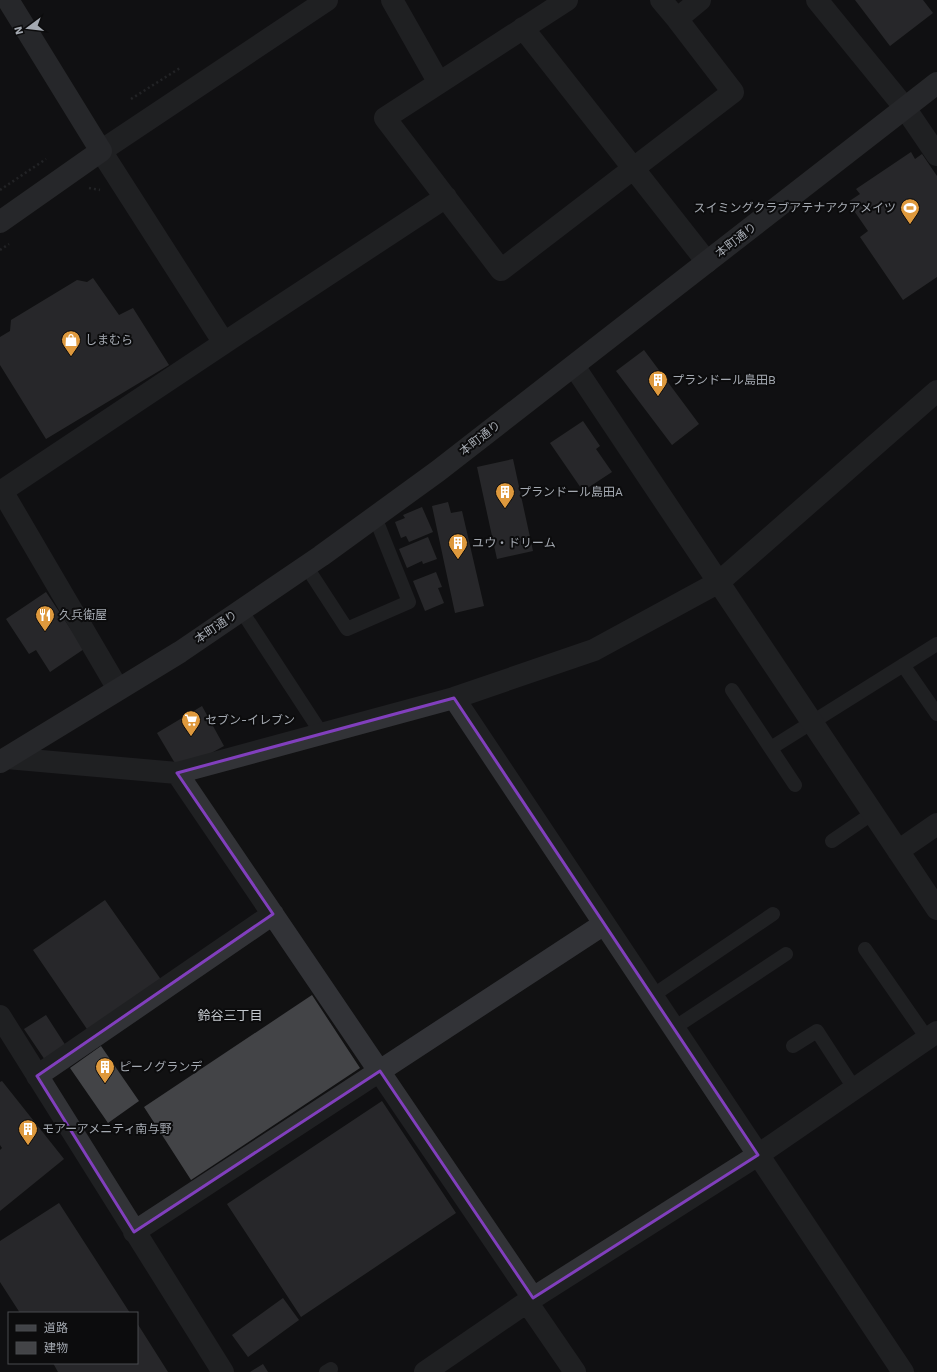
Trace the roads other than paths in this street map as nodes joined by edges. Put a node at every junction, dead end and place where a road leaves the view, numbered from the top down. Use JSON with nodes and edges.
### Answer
{"nodes":[{"id":1,"x":8,"y":0,"type":"edge"},
{"id":2,"x":327,"y":0,"type":"edge"},
{"id":3,"x":392,"y":0,"type":"edge"},
{"id":4,"x":567,"y":0,"type":"edge"},
{"id":5,"x":661,"y":0,"type":"edge"},
{"id":6,"x":700,"y":0,"type":"edge"},
{"id":7,"x":817,"y":0,"type":"edge"},
{"id":8,"x":677,"y":18,"type":"junction"},
{"id":9,"x":523,"y":28,"type":"junction"},
{"id":10,"x":937,"y":82,"type":"edge"},
{"id":11,"x":439,"y":83,"type":"junction"},
{"id":12,"x":905,"y":108,"type":"junction"},
{"id":13,"x":101,"y":151,"type":"junction"},
{"id":14,"x":937,"y":155,"type":"edge"},
{"id":15,"x":634,"y":169,"type":"junction"},
{"id":16,"x":446,"y":197,"type":"junction"},
{"id":17,"x":0,"y":222,"type":"edge"},
{"id":18,"x":707,"y":262,"type":"junction"},
{"id":19,"x":224,"y":343,"type":"junction"},
{"id":20,"x":574,"y":366,"type":"junction"},
{"id":21,"x":933,"y":403,"type":"edge"},
{"id":22,"x":1,"y":491,"type":"edge"},
{"id":23,"x":375,"y":517,"type":"junction"},
{"id":24,"x":306,"y":566,"type":"junction"},
{"id":25,"x":719,"y":582,"type":"junction"},
{"id":26,"x":241,"y":610,"type":"junction"},
{"id":27,"x":937,"y":644,"type":"edge"},
{"id":28,"x":903,"y":665,"type":"junction"},
{"id":29,"x":118,"y":689,"type":"junction"},
{"id":30,"x":732,"y":690,"type":"dead end"},
{"id":31,"x":454,"y":698,"type":"junction"},
{"id":32,"x":937,"y":714,"type":"edge"},
{"id":33,"x":812,"y":721,"type":"junction"},
{"id":34,"x":322,"y":734,"type":"junction"},
{"id":35,"x":771,"y":748,"type":"junction"},
{"id":36,"x":3,"y":760,"type":"edge"},
{"id":37,"x":177,"y":774,"type":"junction"},
{"id":38,"x":795,"y":786,"type":"dead end"},
{"id":39,"x":873,"y":813,"type":"junction"},
{"id":40,"x":937,"y":824,"type":"edge"},
{"id":41,"x":832,"y":841,"type":"dead end"},
{"id":42,"x":898,"y":851,"type":"junction"},
{"id":43,"x":937,"y":909,"type":"edge"},
{"id":44,"x":272,"y":914,"type":"junction"},
{"id":45,"x":774,"y":914,"type":"dead end"},
{"id":46,"x":604,"y":924,"type":"junction"},
{"id":47,"x":866,"y":949,"type":"dead end"},
{"id":48,"x":786,"y":954,"type":"dead end"},
{"id":49,"x":652,"y":996,"type":"junction"},
{"id":50,"x":0,"y":1016,"type":"edge"},
{"id":51,"x":674,"y":1028,"type":"junction"},
{"id":52,"x":932,"y":1035,"type":"edge"},
{"id":53,"x":6,"y":1041,"type":"edge"},
{"id":54,"x":792,"y":1046,"type":"dead end"},
{"id":55,"x":380,"y":1071,"type":"junction"},
{"id":56,"x":37,"y":1076,"type":"junction"},
{"id":57,"x":854,"y":1088,"type":"junction"},
{"id":58,"x":758,"y":1155,"type":"junction"},
{"id":59,"x":134,"y":1232,"type":"junction"},
{"id":60,"x":530,"y":1300,"type":"junction"},
{"id":61,"x":223,"y":1372,"type":"edge"},
{"id":62,"x":426,"y":1372,"type":"edge"},
{"id":63,"x":575,"y":1372,"type":"edge"},
{"id":64,"x":903,"y":1372,"type":"edge"}],
"edges":[{"from":1,"to":13,"type":"main road"},
{"from":2,"to":13,"type":"street"},
{"from":3,"to":11,"type":"street"},
{"from":4,"to":9,"type":"street"},
{"from":5,"to":8,"type":"street"},
{"from":6,"to":8,"type":"street"},
{"from":7,"to":12,"type":"street"},
{"from":8,"to":15,"type":"street"},
{"from":9,"to":11,"type":"street"},
{"from":9,"to":15,"type":"street"},
{"from":10,"to":12,"type":"main road","name":"本町通り"},
{"from":11,"to":16,"type":"street"},
{"from":12,"to":14,"type":"street"},
{"from":12,"to":18,"type":"main road","name":"本町通り"},
{"from":13,"to":17,"type":"main road"},
{"from":13,"to":19,"type":"street"},
{"from":15,"to":16,"type":"street"},
{"from":15,"to":18,"type":"street"},
{"from":16,"to":19,"type":"street"},
{"from":18,"to":20,"type":"main road","name":"本町通り"},
{"from":19,"to":22,"type":"street"},
{"from":20,"to":23,"type":"main road","name":"本町通り"},
{"from":20,"to":25,"type":"street"},
{"from":21,"to":25,"type":"street"},
{"from":22,"to":29,"type":"street"},
{"from":23,"to":24,"type":"main road","name":"本町通り"},
{"from":23,"to":24,"type":"lane"},
{"from":24,"to":26,"type":"main road","name":"本町通り"},
{"from":25,"to":31,"type":"street"},
{"from":25,"to":33,"type":"street"},
{"from":26,"to":29,"type":"main road","name":"本町通り"},
{"from":26,"to":34,"type":"lane"},
{"from":27,"to":28,"type":"lane"},
{"from":28,"to":32,"type":"lane"},
{"from":28,"to":33,"type":"lane"},
{"from":29,"to":36,"type":"main road","name":"本町通り"},
{"from":30,"to":35,"type":"lane"},
{"from":31,"to":34,"type":"street"},
{"from":31,"to":46,"type":"street"},
{"from":33,"to":35,"type":"lane"},
{"from":33,"to":39,"type":"street"},
{"from":34,"to":37,"type":"street"},
{"from":35,"to":38,"type":"lane"},
{"from":36,"to":37,"type":"street"},
{"from":37,"to":44,"type":"street"},
{"from":39,"to":41,"type":"lane"},
{"from":39,"to":42,"type":"street"},
{"from":40,"to":42,"type":"street"},
{"from":42,"to":43,"type":"street"},
{"from":44,"to":55,"type":"street"},
{"from":44,"to":56,"type":"street"},
{"from":45,"to":49,"type":"lane"},
{"from":46,"to":49,"type":"street"},
{"from":46,"to":55,"type":"street"},
{"from":47,"to":52,"type":"lane"},
{"from":48,"to":51,"type":"lane"},
{"from":49,"to":51,"type":"street"},
{"from":50,"to":53,"type":"street"},
{"from":51,"to":58,"type":"street"},
{"from":52,"to":57,"type":"street"},
{"from":53,"to":56,"type":"street"},
{"from":54,"to":57,"type":"lane"},
{"from":55,"to":59,"type":"street"},
{"from":55,"to":60,"type":"street"},
{"from":56,"to":59,"type":"street"},
{"from":57,"to":58,"type":"street"},
{"from":58,"to":60,"type":"street"},
{"from":58,"to":64,"type":"street"},
{"from":59,"to":61,"type":"street"},
{"from":60,"to":62,"type":"street"},
{"from":60,"to":63,"type":"street"}]}
